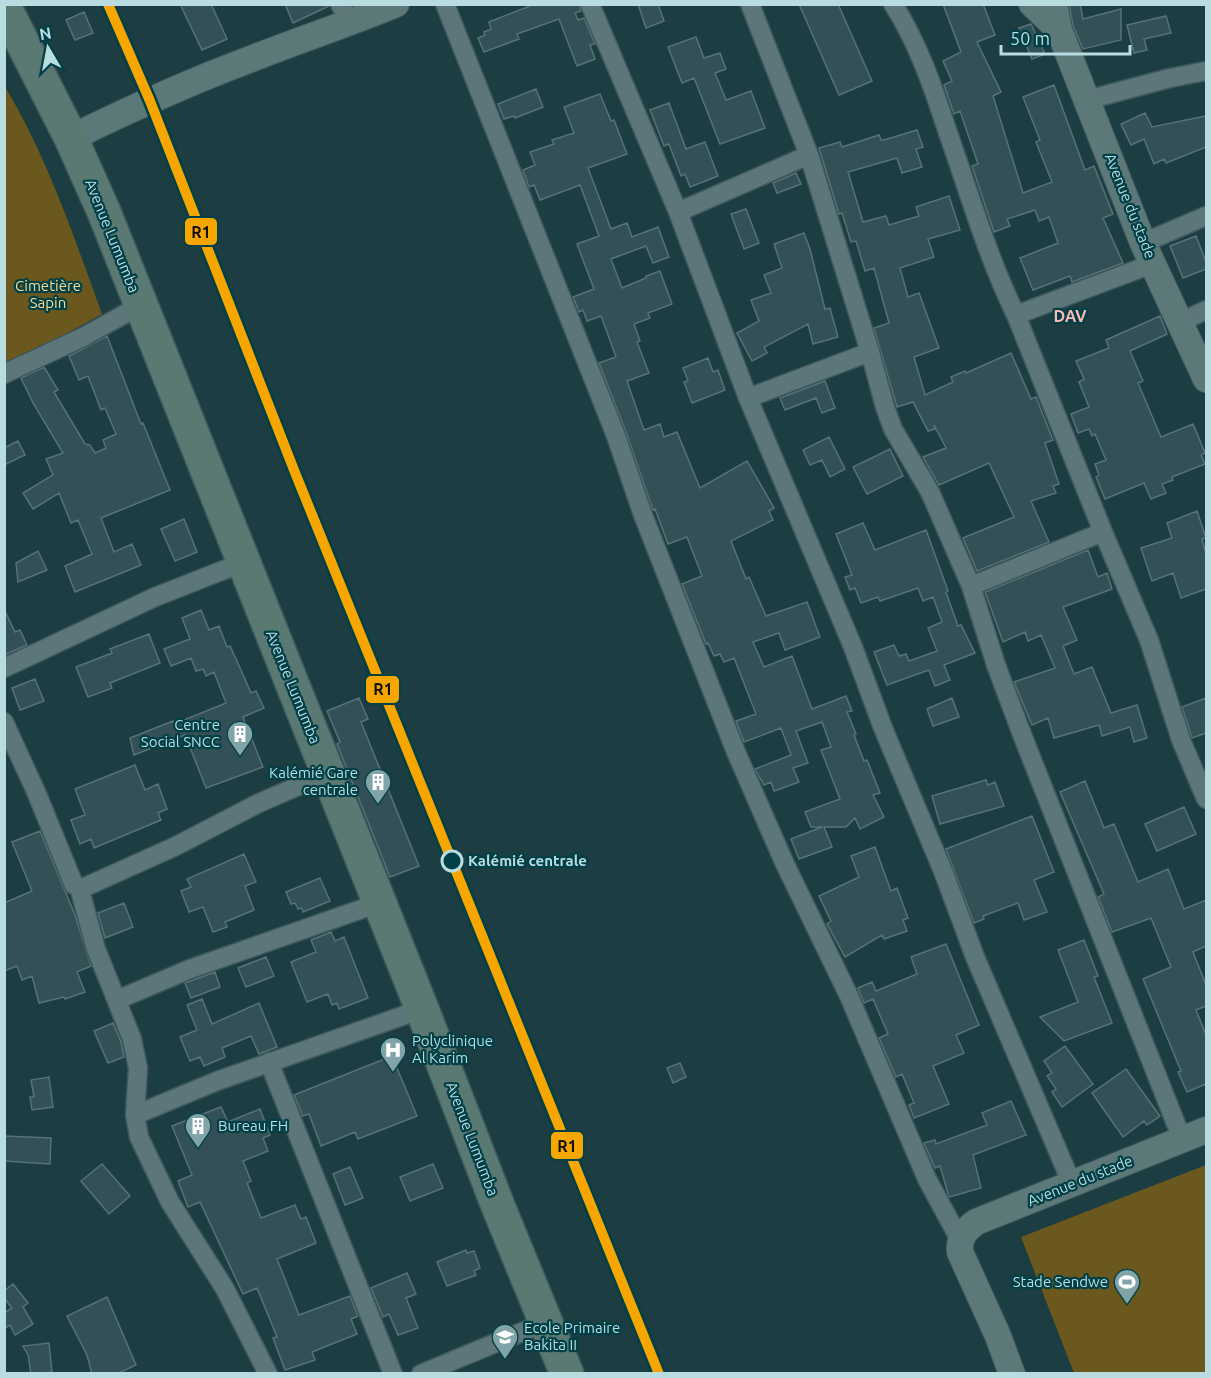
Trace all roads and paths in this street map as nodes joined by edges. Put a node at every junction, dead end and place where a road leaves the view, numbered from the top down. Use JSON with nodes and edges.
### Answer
{"nodes":[{"id":1,"x":396,"y":4,"type":"edge"},
{"id":2,"x":445,"y":4,"type":"edge"},
{"id":3,"x":590,"y":4,"type":"edge"},
{"id":4,"x":750,"y":4,"type":"edge"},
{"id":5,"x":893,"y":4,"type":"edge"},
{"id":6,"x":1032,"y":4,"type":"edge"},
{"id":7,"x":1053,"y":4,"type":"edge"},
{"id":8,"x":4,"y":6,"type":"edge"},
{"id":9,"x":345,"y":14,"type":"edge"},
{"id":10,"x":1059,"y":30,"type":"junction"},
{"id":11,"x":1206,"y":71,"type":"edge"},
{"id":12,"x":1088,"y":100,"type":"junction"},
{"id":13,"x":71,"y":138,"type":"junction"},
{"id":14,"x":809,"y":155,"type":"junction"},
{"id":15,"x":678,"y":212,"type":"junction"},
{"id":16,"x":1206,"y":216,"type":"edge"},
{"id":17,"x":1147,"y":253,"type":"junction"},
{"id":18,"x":141,"y":305,"type":"junction"},
{"id":19,"x":1206,"y":310,"type":"edge"},
{"id":20,"x":1016,"y":315,"type":"junction"},
{"id":21,"x":1181,"y":322,"type":"junction"},
{"id":22,"x":870,"y":352,"type":"junction"},
{"id":23,"x":4,"y":374,"type":"edge"},
{"id":24,"x":1206,"y":379,"type":"edge"},
{"id":25,"x":748,"y":398,"type":"junction"},
{"id":26,"x":1103,"y":532,"type":"junction"},
{"id":27,"x":244,"y":562,"type":"junction"},
{"id":28,"x":971,"y":586,"type":"junction"},
{"id":29,"x":4,"y":668,"type":"edge"},
{"id":30,"x":4,"y":722,"type":"edge"},
{"id":31,"x":327,"y":773,"type":"junction"},
{"id":32,"x":1206,"y":799,"type":"edge"},
{"id":33,"x":79,"y":887,"type":"junction"},
{"id":34,"x":379,"y":903,"type":"junction"},
{"id":35,"x":117,"y":1000,"type":"junction"},
{"id":36,"x":422,"y":1009,"type":"junction"},
{"id":37,"x":269,"y":1062,"type":"junction"},
{"id":38,"x":135,"y":1115,"type":"junction"},
{"id":39,"x":1206,"y":1130,"type":"edge"},
{"id":40,"x":1182,"y":1139,"type":"junction"},
{"id":41,"x":1072,"y":1184,"type":"junction"},
{"id":42,"x":960,"y":1240,"type":"junction"},
{"id":43,"x":546,"y":1322,"type":"junction"},
{"id":44,"x":268,"y":1374,"type":"edge"},
{"id":45,"x":393,"y":1374,"type":"edge"},
{"id":46,"x":421,"y":1374,"type":"edge"},
{"id":47,"x":567,"y":1374,"type":"edge"},
{"id":48,"x":1012,"y":1374,"type":"edge"}],
"edges":[{"from":1,"to":9,"type":"street"},
{"from":2,"to":42,"type":"street"},
{"from":3,"to":15,"type":"street"},
{"from":4,"to":14,"type":"street"},
{"from":5,"to":20,"type":"street"},
{"from":6,"to":10,"type":"street"},
{"from":7,"to":10,"type":"street"},
{"from":8,"to":13,"type":"highway","name":"Avenue Lumumba"},
{"from":9,"to":13,"type":"street"},
{"from":10,"to":12,"type":"street","name":"Avenue du stade"},
{"from":11,"to":12,"type":"street"},
{"from":12,"to":17,"type":"street","name":"Avenue du stade"},
{"from":13,"to":18,"type":"highway","name":"Avenue Lumumba"},
{"from":14,"to":15,"type":"street"},
{"from":14,"to":22,"type":"street"},
{"from":15,"to":25,"type":"street"},
{"from":16,"to":17,"type":"street"},
{"from":17,"to":20,"type":"street"},
{"from":17,"to":21,"type":"street","name":"Avenue du stade"},
{"from":18,"to":23,"type":"street"},
{"from":18,"to":27,"type":"highway","name":"Avenue Lumumba"},
{"from":19,"to":21,"type":"street"},
{"from":20,"to":26,"type":"street"},
{"from":21,"to":24,"type":"street","name":"Avenue du stade"},
{"from":22,"to":25,"type":"street"},
{"from":22,"to":28,"type":"street"},
{"from":25,"to":41,"type":"street"},
{"from":26,"to":28,"type":"street"},
{"from":26,"to":32,"type":"street"},
{"from":27,"to":29,"type":"street"},
{"from":27,"to":31,"type":"highway","name":"Avenue Lumumba"},
{"from":28,"to":40,"type":"street"},
{"from":30,"to":33,"type":"street"},
{"from":31,"to":33,"type":"street"},
{"from":31,"to":34,"type":"highway","name":"Avenue Lumumba"},
{"from":33,"to":35,"type":"street"},
{"from":34,"to":35,"type":"street"},
{"from":34,"to":36,"type":"highway","name":"Avenue Lumumba"},
{"from":35,"to":38,"type":"street"},
{"from":36,"to":37,"type":"street"},
{"from":36,"to":43,"type":"highway","name":"Avenue Lumumba"},
{"from":37,"to":38,"type":"street"},
{"from":37,"to":45,"type":"street"},
{"from":38,"to":44,"type":"street"},
{"from":39,"to":40,"type":"street","name":"Avenue du stade"},
{"from":40,"to":41,"type":"street","name":"Avenue du stade"},
{"from":41,"to":42,"type":"street","name":"Avenue du stade"},
{"from":42,"to":48,"type":"street"},
{"from":43,"to":46,"type":"street"},
{"from":43,"to":47,"type":"highway","name":"Avenue Lumumba"}]}
